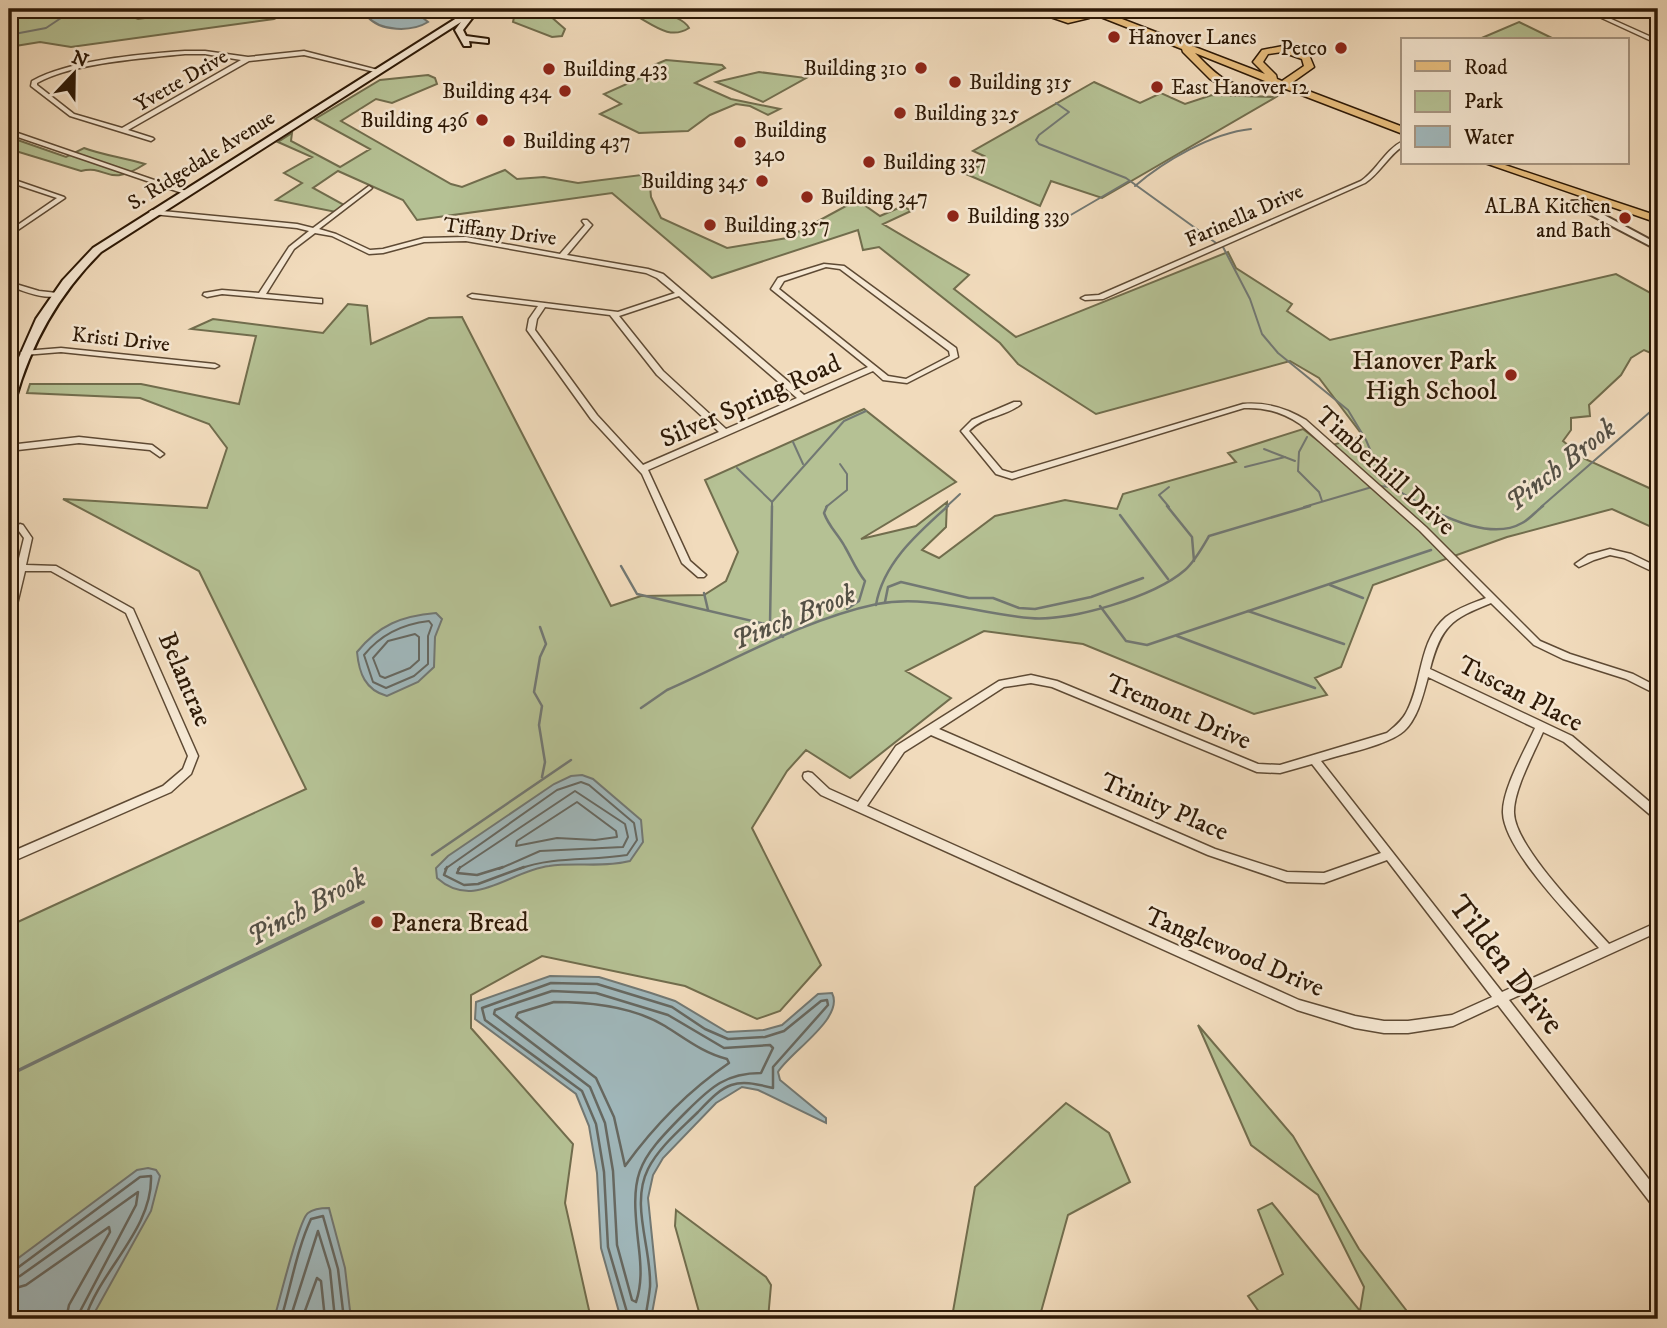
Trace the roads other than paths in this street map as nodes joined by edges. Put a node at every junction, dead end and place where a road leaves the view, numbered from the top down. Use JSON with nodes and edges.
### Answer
{"nodes":[{"id":1,"x":476,"y":9,"type":"edge"},
{"id":2,"x":482,"y":9,"type":"edge"},
{"id":3,"x":1031,"y":9,"type":"edge"},
{"id":4,"x":1082,"y":9,"type":"edge"},
{"id":5,"x":1089,"y":9,"type":"edge"},
{"id":6,"x":1098,"y":9,"type":"edge"},
{"id":7,"x":1585,"y":9,"type":"edge"},
{"id":8,"x":485,"y":41,"type":"dead end"},
{"id":9,"x":1658,"y":42,"type":"edge"},
{"id":10,"x":1181,"y":45,"type":"junction"},
{"id":11,"x":248,"y":59,"type":"junction"},
{"id":12,"x":379,"y":71,"type":"junction"},
{"id":13,"x":1279,"y":81,"type":"junction"},
{"id":14,"x":1401,"y":128,"type":"edge"},
{"id":15,"x":122,"y":131,"type":"junction"},
{"id":16,"x":9,"y":132,"type":"edge"},
{"id":17,"x":150,"y":139,"type":"dead end"},
{"id":18,"x":1401,"y":144,"type":"edge"},
{"id":19,"x":1498,"y":164,"type":"edge"},
{"id":20,"x":1499,"y":164,"type":"edge"},
{"id":21,"x":9,"y":180,"type":"edge"},
{"id":22,"x":369,"y":188,"type":"dead end"},
{"id":23,"x":184,"y":192,"type":"junction"},
{"id":24,"x":1574,"y":203,"type":"joint"},
{"id":25,"x":152,"y":212,"type":"junction"},
{"id":26,"x":1658,"y":218,"type":"edge"},
{"id":27,"x":584,"y":220,"type":"dead end"},
{"id":28,"x":314,"y":230,"type":"junction"},
{"id":29,"x":9,"y":234,"type":"edge"},
{"id":30,"x":1658,"y":247,"type":"edge"},
{"id":31,"x":562,"y":256,"type":"junction"},
{"id":32,"x":9,"y":284,"type":"edge"},
{"id":33,"x":681,"y":293,"type":"junction"},
{"id":34,"x":57,"y":295,"type":"junction"},
{"id":35,"x":207,"y":295,"type":"dead end"},
{"id":36,"x":261,"y":296,"type":"junction"},
{"id":37,"x":472,"y":296,"type":"dead end"},
{"id":38,"x":1086,"y":298,"type":"dead end"},
{"id":39,"x":318,"y":301,"type":"dead end"},
{"id":40,"x":543,"y":305,"type":"junction"},
{"id":41,"x":613,"y":314,"type":"junction"},
{"id":42,"x":24,"y":353,"type":"junction"},
{"id":43,"x":215,"y":366,"type":"dead end"},
{"id":44,"x":873,"y":368,"type":"junction"},
{"id":45,"x":803,"y":399,"type":"junction"},
{"id":46,"x":9,"y":401,"type":"edge"},
{"id":47,"x":1017,"y":404,"type":"dead end"},
{"id":48,"x":725,"y":433,"type":"junction"},
{"id":49,"x":9,"y":449,"type":"edge"},
{"id":50,"x":160,"y":454,"type":"dead end"},
{"id":51,"x":642,"y":469,"type":"junction"},
{"id":52,"x":20,"y":527,"type":"dead end"},
{"id":53,"x":1580,"y":564,"type":"dead end"},
{"id":54,"x":21,"y":568,"type":"junction"},
{"id":55,"x":1658,"y":571,"type":"edge"},
{"id":56,"x":701,"y":575,"type":"dead end"},
{"id":57,"x":1492,"y":599,"type":"junction"},
{"id":58,"x":9,"y":618,"type":"edge"},
{"id":59,"x":1425,"y":671,"type":"junction"},
{"id":60,"x":1658,"y":691,"type":"edge"},
{"id":61,"x":1541,"y":726,"type":"junction"},
{"id":62,"x":930,"y":730,"type":"junction"},
{"id":63,"x":1314,"y":759,"type":"junction"},
{"id":64,"x":807,"y":776,"type":"dead end"},
{"id":65,"x":860,"y":808,"type":"junction"},
{"id":66,"x":1658,"y":814,"type":"edge"},
{"id":67,"x":1389,"y":855,"type":"junction"},
{"id":68,"x":9,"y":858,"type":"edge"},
{"id":69,"x":1658,"y":927,"type":"edge"},
{"id":70,"x":1608,"y":950,"type":"junction"},
{"id":71,"x":1501,"y":999,"type":"junction"},
{"id":72,"x":1658,"y":1201,"type":"edge"}],
"edges":[{"from":1,"to":12,"type":"main road","name":"S. Ridgedale Avenue"},
{"from":2,"to":8,"type":"main road"},
{"from":3,"to":4,"type":"main road"},
{"from":5,"to":10,"type":"main road"},
{"from":6,"to":13,"type":"main road"},
{"from":7,"to":9,"type":"street"},
{"from":10,"to":13,"type":"main road"},
{"from":10,"to":13,"type":"main road"},
{"from":11,"to":12,"type":"street","name":"Yvette Drive"},
{"from":11,"to":15,"type":"street","name":"Yvette Drive"},
{"from":11,"to":15,"type":"street"},
{"from":12,"to":23,"type":"main road","name":"S. Ridgedale Avenue"},
{"from":13,"to":14,"type":"main road"},
{"from":15,"to":17,"type":"street"},
{"from":16,"to":23,"type":"street"},
{"from":18,"to":38,"type":"street","name":"Farinella Drive"},
{"from":19,"to":24,"type":"main road"},
{"from":20,"to":26,"type":"main road"},
{"from":21,"to":29,"type":"street"},
{"from":22,"to":28,"type":"street"},
{"from":23,"to":25,"type":"main road","name":"S. Ridgedale Avenue"},
{"from":24,"to":30,"type":"street"},
{"from":25,"to":28,"type":"street","name":"Tiffany Drive"},
{"from":25,"to":34,"type":"main road","name":"S. Ridgedale Avenue"},
{"from":27,"to":31,"type":"street"},
{"from":28,"to":31,"type":"street","name":"Tiffany Drive"},
{"from":28,"to":36,"type":"street"},
{"from":31,"to":33,"type":"street","name":"Tiffany Drive"},
{"from":32,"to":34,"type":"street"},
{"from":33,"to":41,"type":"street"},
{"from":33,"to":45,"type":"street","name":"Tiffany Drive"},
{"from":34,"to":42,"type":"main road","name":"S. Ridgedale Avenue"},
{"from":35,"to":36,"type":"street"},
{"from":36,"to":39,"type":"street"},
{"from":37,"to":40,"type":"street"},
{"from":40,"to":41,"type":"street"},
{"from":40,"to":51,"type":"street"},
{"from":41,"to":48,"type":"street"},
{"from":42,"to":43,"type":"street","name":"Kristi Drive"},
{"from":42,"to":46,"type":"main road","name":"S. Ridgedale Avenue"},
{"from":44,"to":44,"type":"street"},
{"from":44,"to":45,"type":"street","name":"Silver Spring Road"},
{"from":45,"to":48,"type":"street","name":"Silver Spring Road"},
{"from":47,"to":57,"type":"street","name":"Timberhill Drive"},
{"from":48,"to":51,"type":"street","name":"Silver Spring Road"},
{"from":49,"to":50,"type":"street"},
{"from":51,"to":56,"type":"street"},
{"from":52,"to":54,"type":"street"},
{"from":53,"to":55,"type":"street"},
{"from":54,"to":58,"type":"street"},
{"from":54,"to":68,"type":"street","name":"Belantrae"},
{"from":57,"to":59,"type":"street","name":"Tremont Drive"},
{"from":57,"to":60,"type":"street","name":"Timberhill Drive"},
{"from":59,"to":61,"type":"street","name":"Tuscan Place"},
{"from":59,"to":63,"type":"street","name":"Tremont Drive"},
{"from":61,"to":66,"type":"street","name":"Tuscan Place"},
{"from":61,"to":70,"type":"street"},
{"from":62,"to":63,"type":"street","name":"Tremont Drive"},
{"from":62,"to":65,"type":"street","name":"Tremont Drive"},
{"from":62,"to":67,"type":"street","name":"Trinity Place"},
{"from":63,"to":67,"type":"street","name":"Tilden Drive"},
{"from":64,"to":65,"type":"street","name":"Tanglewood Drive"},
{"from":65,"to":71,"type":"street","name":"Tanglewood Drive"},
{"from":67,"to":71,"type":"street","name":"Tilden Drive"},
{"from":69,"to":70,"type":"street","name":"Tanglewood Drive"},
{"from":70,"to":71,"type":"street","name":"Tanglewood Drive"},
{"from":71,"to":72,"type":"street","name":"Tilden Drive"}]}
